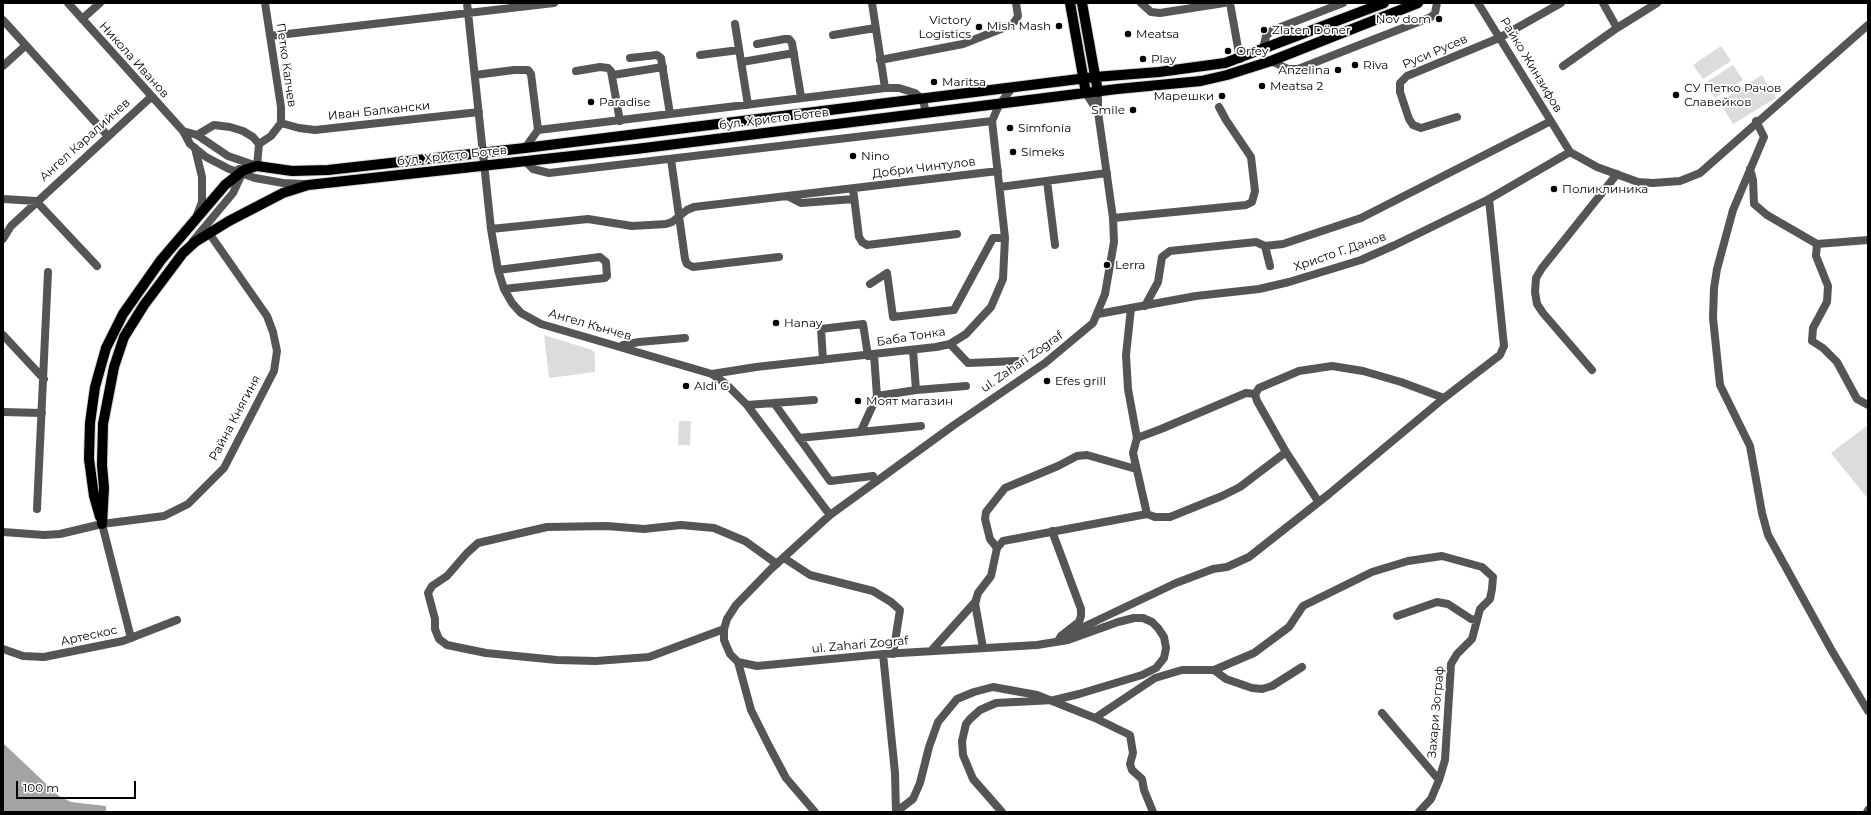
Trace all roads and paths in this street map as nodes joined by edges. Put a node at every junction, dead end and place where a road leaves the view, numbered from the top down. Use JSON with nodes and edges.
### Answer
{"nodes":[{"id":1,"x":68,"y":3,"type":"edge"},
{"id":2,"x":100,"y":3,"type":"edge"},
{"id":3,"x":265,"y":3,"type":"edge"},
{"id":4,"x":467,"y":3,"type":"edge"},
{"id":5,"x":554,"y":3,"type":"edge"},
{"id":6,"x":872,"y":3,"type":"edge"},
{"id":7,"x":1016,"y":3,"type":"edge"},
{"id":8,"x":1070,"y":3,"type":"edge"},
{"id":9,"x":1082,"y":3,"type":"edge"},
{"id":10,"x":1141,"y":3,"type":"edge"},
{"id":11,"x":1224,"y":3,"type":"edge"},
{"id":12,"x":1230,"y":3,"type":"edge"},
{"id":13,"x":1343,"y":3,"type":"edge"},
{"id":14,"x":1384,"y":3,"type":"edge"},
{"id":15,"x":1418,"y":3,"type":"edge"},
{"id":16,"x":1437,"y":3,"type":"edge"},
{"id":17,"x":1478,"y":3,"type":"edge"},
{"id":18,"x":1561,"y":3,"type":"edge"},
{"id":19,"x":1603,"y":3,"type":"edge"},
{"id":20,"x":1657,"y":3,"type":"edge"},
{"id":21,"x":468,"y":13,"type":"junction"},
{"id":22,"x":82,"y":19,"type":"junction"},
{"id":23,"x":3,"y":20,"type":"edge"},
{"id":24,"x":735,"y":24,"type":"dead end"},
{"id":25,"x":1868,"y":25,"type":"edge"},
{"id":26,"x":875,"y":28,"type":"junction"},
{"id":27,"x":1617,"y":28,"type":"junction"},
{"id":28,"x":833,"y":35,"type":"dead end"},
{"id":29,"x":270,"y":36,"type":"junction"},
{"id":30,"x":1499,"y":38,"type":"junction"},
{"id":31,"x":757,"y":44,"type":"dead end"},
{"id":32,"x":25,"y":46,"type":"junction"},
{"id":33,"x":1263,"y":49,"type":"junction"},
{"id":34,"x":739,"y":50,"type":"junction"},
{"id":35,"x":794,"y":53,"type":"junction"},
{"id":36,"x":700,"y":55,"type":"dead end"},
{"id":37,"x":630,"y":58,"type":"dead end"},
{"id":38,"x":1240,"y":59,"type":"junction"},
{"id":39,"x":880,"y":60,"type":"junction"},
{"id":40,"x":1271,"y":61,"type":"junction"},
{"id":41,"x":742,"y":62,"type":"junction"},
{"id":42,"x":3,"y":66,"type":"edge"},
{"id":43,"x":1563,"y":66,"type":"dead end"},
{"id":44,"x":663,"y":68,"type":"junction"},
{"id":45,"x":576,"y":71,"type":"dead end"},
{"id":46,"x":475,"y":75,"type":"junction"},
{"id":47,"x":613,"y":75,"type":"junction"},
{"id":48,"x":1095,"y":77,"type":"junction"},
{"id":49,"x":1084,"y":79,"type":"junction"},
{"id":50,"x":885,"y":88,"type":"junction"},
{"id":51,"x":1012,"y":88,"type":"junction"},
{"id":52,"x":1098,"y":92,"type":"junction"},
{"id":53,"x":1086,"y":93,"type":"junction"},
{"id":54,"x":151,"y":97,"type":"junction"},
{"id":55,"x":800,"y":98,"type":"junction"},
{"id":56,"x":923,"y":100,"type":"junction"},
{"id":57,"x":748,"y":105,"type":"junction"},
{"id":58,"x":1000,"y":105,"type":"junction"},
{"id":59,"x":1219,"y":107,"type":"dead end"},
{"id":60,"x":479,"y":112,"type":"junction"},
{"id":61,"x":1098,"y":112,"type":"junction"},
{"id":62,"x":926,"y":113,"type":"junction"},
{"id":63,"x":670,"y":114,"type":"junction"},
{"id":64,"x":1457,"y":117,"type":"dead end"},
{"id":65,"x":1551,"y":120,"type":"junction"},
{"id":66,"x":620,"y":121,"type":"junction"},
{"id":67,"x":992,"y":121,"type":"junction"},
{"id":68,"x":1756,"y":121,"type":"junction"},
{"id":69,"x":281,"y":123,"type":"junction"},
{"id":70,"x":538,"y":130,"type":"junction"},
{"id":71,"x":183,"y":131,"type":"junction"},
{"id":72,"x":197,"y":135,"type":"junction"},
{"id":73,"x":107,"y":136,"type":"junction"},
{"id":74,"x":259,"y":144,"type":"junction"},
{"id":75,"x":195,"y":148,"type":"junction"},
{"id":76,"x":525,"y":148,"type":"junction"},
{"id":77,"x":484,"y":152,"type":"junction"},
{"id":78,"x":1570,"y":152,"type":"junction"},
{"id":79,"x":671,"y":159,"type":"junction"},
{"id":80,"x":238,"y":161,"type":"junction"},
{"id":81,"x":525,"y":161,"type":"junction"},
{"id":82,"x":485,"y":165,"type":"junction"},
{"id":83,"x":257,"y":166,"type":"junction"},
{"id":84,"x":1750,"y":169,"type":"junction"},
{"id":85,"x":998,"y":171,"type":"junction"},
{"id":86,"x":239,"y":173,"type":"junction"},
{"id":87,"x":1107,"y":173,"type":"junction"},
{"id":88,"x":1617,"y":174,"type":"junction"},
{"id":89,"x":1047,"y":181,"type":"junction"},
{"id":90,"x":308,"y":184,"type":"junction"},
{"id":91,"x":1000,"y":187,"type":"junction"},
{"id":92,"x":853,"y":190,"type":"junction"},
{"id":93,"x":789,"y":197,"type":"junction"},
{"id":94,"x":3,"y":199,"type":"edge"},
{"id":95,"x":854,"y":199,"type":"junction"},
{"id":96,"x":1489,"y":199,"type":"junction"},
{"id":97,"x":36,"y":201,"type":"junction"},
{"id":98,"x":679,"y":215,"type":"junction"},
{"id":99,"x":1113,"y":218,"type":"junction"},
{"id":100,"x":196,"y":219,"type":"junction"},
{"id":101,"x":491,"y":230,"type":"junction"},
{"id":102,"x":209,"y":233,"type":"junction"},
{"id":103,"x":957,"y":234,"type":"dead end"},
{"id":104,"x":1005,"y":238,"type":"junction"},
{"id":105,"x":3,"y":239,"type":"edge"},
{"id":106,"x":1868,"y":240,"type":"edge"},
{"id":107,"x":1817,"y":244,"type":"junction"},
{"id":108,"x":1055,"y":246,"type":"dead end"},
{"id":109,"x":1264,"y":246,"type":"junction"},
{"id":110,"x":183,"y":253,"type":"junction"},
{"id":111,"x":779,"y":257,"type":"dead end"},
{"id":112,"x":97,"y":266,"type":"dead end"},
{"id":113,"x":1270,"y":266,"type":"dead end"},
{"id":114,"x":498,"y":270,"type":"junction"},
{"id":115,"x":48,"y":272,"type":"dead end"},
{"id":116,"x":870,"y":284,"type":"dead end"},
{"id":117,"x":504,"y":289,"type":"junction"},
{"id":118,"x":1145,"y":306,"type":"junction"},
{"id":119,"x":1130,"y":308,"type":"junction"},
{"id":120,"x":1098,"y":314,"type":"junction"},
{"id":121,"x":3,"y":335,"type":"edge"},
{"id":122,"x":685,"y":338,"type":"dead end"},
{"id":123,"x":950,"y":344,"type":"junction"},
{"id":124,"x":620,"y":346,"type":"junction"},
{"id":125,"x":913,"y":350,"type":"junction"},
{"id":126,"x":871,"y":356,"type":"junction"},
{"id":127,"x":823,"y":360,"type":"junction"},
{"id":128,"x":1017,"y":361,"type":"dead end"},
{"id":129,"x":1592,"y":370,"type":"dead end"},
{"id":130,"x":712,"y":374,"type":"junction"},
{"id":131,"x":44,"y":379,"type":"junction"},
{"id":132,"x":966,"y":386,"type":"dead end"},
{"id":133,"x":916,"y":390,"type":"junction"},
{"id":134,"x":1255,"y":394,"type":"junction"},
{"id":135,"x":877,"y":396,"type":"junction"},
{"id":136,"x":1444,"y":398,"type":"junction"},
{"id":137,"x":814,"y":400,"type":"dead end"},
{"id":138,"x":774,"y":403,"type":"junction"},
{"id":139,"x":747,"y":405,"type":"junction"},
{"id":140,"x":1868,"y":405,"type":"edge"},
{"id":141,"x":3,"y":412,"type":"edge"},
{"id":142,"x":42,"y":413,"type":"junction"},
{"id":143,"x":921,"y":426,"type":"dead end"},
{"id":144,"x":861,"y":431,"type":"junction"},
{"id":145,"x":799,"y":438,"type":"junction"},
{"id":146,"x":1137,"y":438,"type":"junction"},
{"id":147,"x":1286,"y":452,"type":"junction"},
{"id":148,"x":1136,"y":469,"type":"junction"},
{"id":149,"x":873,"y":476,"type":"dead end"},
{"id":150,"x":1318,"y":501,"type":"junction"},
{"id":151,"x":38,"y":509,"type":"dead end"},
{"id":152,"x":1147,"y":514,"type":"junction"},
{"id":153,"x":830,"y":515,"type":"junction"},
{"id":154,"x":102,"y":524,"type":"junction"},
{"id":155,"x":1052,"y":531,"type":"junction"},
{"id":156,"x":3,"y":532,"type":"edge"},
{"id":157,"x":997,"y":548,"type":"junction"},
{"id":158,"x":784,"y":558,"type":"junction"},
{"id":159,"x":777,"y":564,"type":"junction"},
{"id":160,"x":976,"y":601,"type":"junction"},
{"id":161,"x":1397,"y":616,"type":"dead end"},
{"id":162,"x":177,"y":620,"type":"dead end"},
{"id":163,"x":1477,"y":620,"type":"junction"},
{"id":164,"x":724,"y":629,"type":"junction"},
{"id":165,"x":131,"y":638,"type":"junction"},
{"id":166,"x":1068,"y":640,"type":"junction"},
{"id":167,"x":1058,"y":642,"type":"junction"},
{"id":168,"x":983,"y":648,"type":"junction"},
{"id":169,"x":3,"y":649,"type":"edge"},
{"id":170,"x":931,"y":652,"type":"junction"},
{"id":171,"x":883,"y":654,"type":"junction"},
{"id":172,"x":893,"y":654,"type":"junction"},
{"id":173,"x":738,"y":662,"type":"junction"},
{"id":174,"x":1302,"y":667,"type":"dead end"},
{"id":175,"x":1214,"y":670,"type":"junction"},
{"id":176,"x":1054,"y":700,"type":"junction"},
{"id":177,"x":1868,"y":711,"type":"edge"},
{"id":178,"x":1382,"y":713,"type":"dead end"},
{"id":179,"x":1095,"y":718,"type":"junction"},
{"id":180,"x":1439,"y":780,"type":"junction"},
{"id":181,"x":815,"y":812,"type":"edge"},
{"id":182,"x":896,"y":812,"type":"edge"},
{"id":183,"x":1002,"y":812,"type":"edge"},
{"id":184,"x":1153,"y":812,"type":"edge"},
{"id":185,"x":1419,"y":812,"type":"edge"}],
"edges":[{"from":1,"to":22,"type":"street","name":"Никола Иванов"},
{"from":2,"to":22,"type":"street"},
{"from":3,"to":29,"type":"street","name":"Петко Калчев"},
{"from":4,"to":21,"type":"street","name":"Ангел Кънчев"},
{"from":5,"to":21,"type":"street"},
{"from":6,"to":26,"type":"street"},
{"from":7,"to":39,"type":"street"},
{"from":8,"to":49,"type":"main road"},
{"from":9,"to":48,"type":"main road"},
{"from":10,"to":11,"type":"street"},
{"from":12,"to":38,"type":"street"},
{"from":13,"to":33,"type":"street"},
{"from":14,"to":33,"type":"main road","name":"бул. Христо Ботев"},
{"from":15,"to":40,"type":"main road","name":"бул. Христо Ботев"},
{"from":16,"to":40,"type":"street"},
{"from":17,"to":30,"type":"street","name":"Райко Жинзифов"},
{"from":18,"to":30,"type":"street"},
{"from":19,"to":27,"type":"street"},
{"from":20,"to":27,"type":"street"},
{"from":21,"to":29,"type":"street"},
{"from":21,"to":46,"type":"street","name":"Ангел Кънчев"},
{"from":22,"to":54,"type":"street","name":"Никола Иванов"},
{"from":23,"to":32,"type":"street"},
{"from":24,"to":34,"type":"street"},
{"from":25,"to":68,"type":"street"},
{"from":26,"to":28,"type":"street"},
{"from":26,"to":39,"type":"street"},
{"from":27,"to":43,"type":"street"},
{"from":29,"to":69,"type":"street","name":"Петко Калчев"},
{"from":30,"to":64,"type":"street","name":"Руси Русев"},
{"from":30,"to":65,"type":"street","name":"Райко Жинзифов"},
{"from":31,"to":35,"type":"street"},
{"from":32,"to":42,"type":"street"},
{"from":32,"to":73,"type":"street"},
{"from":33,"to":38,"type":"main road","name":"бул. Христо Ботев"},
{"from":34,"to":36,"type":"street"},
{"from":34,"to":41,"type":"street"},
{"from":35,"to":41,"type":"street"},
{"from":35,"to":55,"type":"street"},
{"from":37,"to":44,"type":"street"},
{"from":38,"to":48,"type":"main road","name":"бул. Христо Ботев"},
{"from":39,"to":50,"type":"street"},
{"from":40,"to":52,"type":"main road","name":"бул. Христо Ботев"},
{"from":41,"to":57,"type":"street"},
{"from":44,"to":47,"type":"street"},
{"from":44,"to":63,"type":"street"},
{"from":45,"to":47,"type":"street"},
{"from":46,"to":60,"type":"street","name":"Ангел Кънчев"},
{"from":46,"to":70,"type":"street"},
{"from":47,"to":66,"type":"street"},
{"from":48,"to":49,"type":"main road","name":"бул. Христо Ботев"},
{"from":48,"to":52,"type":"main road"},
{"from":49,"to":51,"type":"main road","name":"бул. Христо Ботев"},
{"from":49,"to":53,"type":"main road"},
{"from":50,"to":55,"type":"street"},
{"from":50,"to":56,"type":"street"},
{"from":51,"to":56,"type":"main road","name":"бул. Христо Ботев"},
{"from":51,"to":58,"type":"street"},
{"from":52,"to":53,"type":"main road","name":"бул. Христо Ботев"},
{"from":52,"to":61,"type":"street"},
{"from":53,"to":58,"type":"main road","name":"бул. Христо Ботев"},
{"from":53,"to":61,"type":"street"},
{"from":54,"to":71,"type":"street","name":"Никола Иванов"},
{"from":54,"to":73,"type":"street","name":"Ангел Каралийчев"},
{"from":55,"to":57,"type":"street"},
{"from":56,"to":62,"type":"street"},
{"from":56,"to":76,"type":"main road","name":"бул. Христо Ботев"},
{"from":57,"to":63,"type":"street"},
{"from":58,"to":62,"type":"main road","name":"бул. Христо Ботев"},
{"from":58,"to":67,"type":"street"},
{"from":59,"to":99,"type":"street"},
{"from":60,"to":69,"type":"street","name":"Иван Балкански"},
{"from":60,"to":77,"type":"street","name":"Ангел Кънчев"},
{"from":61,"to":87,"type":"street"},
{"from":62,"to":81,"type":"main road","name":"бул. Христо Ботев"},
{"from":63,"to":66,"type":"street"},
{"from":65,"to":78,"type":"street","name":"Райко Жинзифов"},
{"from":65,"to":109,"type":"street"},
{"from":66,"to":70,"type":"street"},
{"from":67,"to":79,"type":"street"},
{"from":67,"to":85,"type":"street","name":"Баба Тонка"},
{"from":68,"to":84,"type":"street"},
{"from":68,"to":88,"type":"street"},
{"from":69,"to":74,"type":"street","name":"Петко Калчев"},
{"from":70,"to":76,"type":"street"},
{"from":71,"to":72,"type":"street"},
{"from":71,"to":75,"type":"street","name":"Никола Иванов"},
{"from":72,"to":74,"type":"street"},
{"from":72,"to":80,"type":"street"},
{"from":73,"to":97,"type":"street","name":"Ангел Каралийчев"},
{"from":74,"to":83,"type":"street"},
{"from":75,"to":86,"type":"street"},
{"from":75,"to":100,"type":"street"},
{"from":76,"to":77,"type":"main road","name":"бул. Христо Ботев"},
{"from":77,"to":82,"type":"street","name":"Ангел Кънчев"},
{"from":77,"to":83,"type":"main road","name":"бул. Христо Ботев"},
{"from":78,"to":88,"type":"street"},
{"from":78,"to":96,"type":"street","name":"Христо Г. Данов"},
{"from":79,"to":81,"type":"street"},
{"from":79,"to":98,"type":"street"},
{"from":80,"to":83,"type":"street"},
{"from":80,"to":86,"type":"street"},
{"from":81,"to":82,"type":"main road","name":"бул. Христо Ботев"},
{"from":82,"to":90,"type":"main road","name":"бул. Христо Ботев"},
{"from":82,"to":101,"type":"street","name":"Ангел Кънчев"},
{"from":83,"to":86,"type":"main road","name":"бул. Христо Ботев"},
{"from":84,"to":107,"type":"street"},
{"from":84,"to":177,"type":"street"},
{"from":85,"to":91,"type":"street","name":"Баба Тонка"},
{"from":85,"to":92,"type":"street","name":"Добри Чинтулов"},
{"from":86,"to":90,"type":"street"},
{"from":86,"to":100,"type":"main road","name":"бул. Христо Ботев"},
{"from":86,"to":110,"type":"street"},
{"from":87,"to":89,"type":"street"},
{"from":87,"to":99,"type":"street"},
{"from":88,"to":129,"type":"street"},
{"from":89,"to":91,"type":"street"},
{"from":89,"to":108,"type":"street"},
{"from":90,"to":102,"type":"main road","name":"бул. Христо Ботев"},
{"from":91,"to":104,"type":"street","name":"Баба Тонка"},
{"from":92,"to":93,"type":"street","name":"Добри Чинтулов"},
{"from":92,"to":95,"type":"street"},
{"from":93,"to":95,"type":"street","name":"Добри Чинтулов"},
{"from":93,"to":98,"type":"street","name":"Добри Чинтулов"},
{"from":94,"to":97,"type":"street"},
{"from":95,"to":103,"type":"street"},
{"from":96,"to":118,"type":"street","name":"Христо Г. Данов"},
{"from":96,"to":136,"type":"street"},
{"from":97,"to":105,"type":"street","name":"Ангел Каралийчев"},
{"from":97,"to":112,"type":"street"},
{"from":98,"to":101,"type":"street","name":"Добри Чинтулов"},
{"from":98,"to":111,"type":"street"},
{"from":99,"to":120,"type":"street"},
{"from":100,"to":154,"type":"main road","name":"бул. Христо Ботев"},
{"from":101,"to":114,"type":"street","name":"Ангел Кънчев"},
{"from":102,"to":110,"type":"main road","name":"бул. Христо Ботев"},
{"from":102,"to":154,"type":"street","name":"Райна Княгиня"},
{"from":104,"to":116,"type":"street"},
{"from":104,"to":123,"type":"street","name":"Баба Тонка"},
{"from":106,"to":107,"type":"street"},
{"from":107,"to":140,"type":"street"},
{"from":109,"to":113,"type":"street"},
{"from":109,"to":118,"type":"street"},
{"from":110,"to":154,"type":"main road","name":"бул. Христо Ботев"},
{"from":114,"to":117,"type":"street","name":"Ангел Кънчев"},
{"from":114,"to":117,"type":"street"},
{"from":115,"to":131,"type":"street"},
{"from":117,"to":124,"type":"street","name":"Ангел Кънчев"},
{"from":118,"to":119,"type":"street","name":"Христо Г. Данов"},
{"from":119,"to":120,"type":"street","name":"Христо Г. Данов"},
{"from":119,"to":146,"type":"street"},
{"from":120,"to":153,"type":"street","name":"ul. Zahari Zograf"},
{"from":121,"to":131,"type":"street"},
{"from":122,"to":124,"type":"street"},
{"from":123,"to":125,"type":"street","name":"Баба Тонка"},
{"from":123,"to":128,"type":"street"},
{"from":124,"to":130,"type":"street","name":"Ангел Кънчев"},
{"from":125,"to":126,"type":"street","name":"Баба Тонка"},
{"from":125,"to":133,"type":"street"},
{"from":126,"to":127,"type":"street","name":"Баба Тонка"},
{"from":126,"to":127,"type":"street"},
{"from":126,"to":135,"type":"street"},
{"from":127,"to":130,"type":"street","name":"Баба Тонка"},
{"from":130,"to":139,"type":"street","name":"Ангел Кънчев"},
{"from":131,"to":142,"type":"street"},
{"from":132,"to":133,"type":"street"},
{"from":133,"to":135,"type":"street"},
{"from":134,"to":136,"type":"street"},
{"from":134,"to":146,"type":"street"},
{"from":134,"to":147,"type":"street"},
{"from":135,"to":144,"type":"street"},
{"from":136,"to":150,"type":"street"},
{"from":137,"to":138,"type":"street"},
{"from":138,"to":139,"type":"street"},
{"from":138,"to":145,"type":"street"},
{"from":139,"to":153,"type":"street","name":"Ангел Кънчев"},
{"from":141,"to":142,"type":"street"},
{"from":142,"to":151,"type":"street"},
{"from":143,"to":144,"type":"street"},
{"from":144,"to":145,"type":"street"},
{"from":145,"to":149,"type":"street"},
{"from":146,"to":148,"type":"street"},
{"from":147,"to":150,"type":"street"},
{"from":147,"to":152,"type":"street"},
{"from":148,"to":152,"type":"street"},
{"from":148,"to":157,"type":"street"},
{"from":150,"to":166,"type":"street"},
{"from":152,"to":155,"type":"street"},
{"from":153,"to":158,"type":"street","name":"ul. Zahari Zograf"},
{"from":154,"to":156,"type":"street","name":"Райна Княгиня"},
{"from":154,"to":165,"type":"street"},
{"from":155,"to":157,"type":"street"},
{"from":155,"to":167,"type":"street"},
{"from":157,"to":160,"type":"street"},
{"from":158,"to":159,"type":"street","name":"ul. Zahari Zograf"},
{"from":158,"to":172,"type":"street"},
{"from":159,"to":164,"type":"street","name":"ul. Zahari Zograf"},
{"from":159,"to":164,"type":"street"},
{"from":160,"to":168,"type":"street"},
{"from":160,"to":170,"type":"street"},
{"from":161,"to":163,"type":"street"},
{"from":162,"to":165,"type":"street","name":"Артескос"},
{"from":163,"to":175,"type":"street"},
{"from":163,"to":180,"type":"street","name":"Захари Зограф"},
{"from":164,"to":173,"type":"street"},
{"from":165,"to":169,"type":"street","name":"Артескос"},
{"from":166,"to":167,"type":"street","name":"ul. Zahari Zograf"},
{"from":166,"to":176,"type":"street","name":"ul. Zahari Zograf"},
{"from":167,"to":168,"type":"street","name":"ul. Zahari Zograf"},
{"from":168,"to":170,"type":"street","name":"ul. Zahari Zograf"},
{"from":170,"to":172,"type":"street","name":"ul. Zahari Zograf"},
{"from":171,"to":172,"type":"street","name":"ul. Zahari Zograf"},
{"from":171,"to":173,"type":"street","name":"ul. Zahari Zograf"},
{"from":171,"to":182,"type":"street"},
{"from":173,"to":181,"type":"street"},
{"from":174,"to":175,"type":"street"},
{"from":175,"to":179,"type":"street"},
{"from":176,"to":179,"type":"street"},
{"from":176,"to":182,"type":"street"},
{"from":176,"to":183,"type":"street","name":"ul. Zahari Zograf"},
{"from":178,"to":180,"type":"street"},
{"from":179,"to":184,"type":"street"},
{"from":180,"to":185,"type":"street","name":"Захари Зограф"}]}
